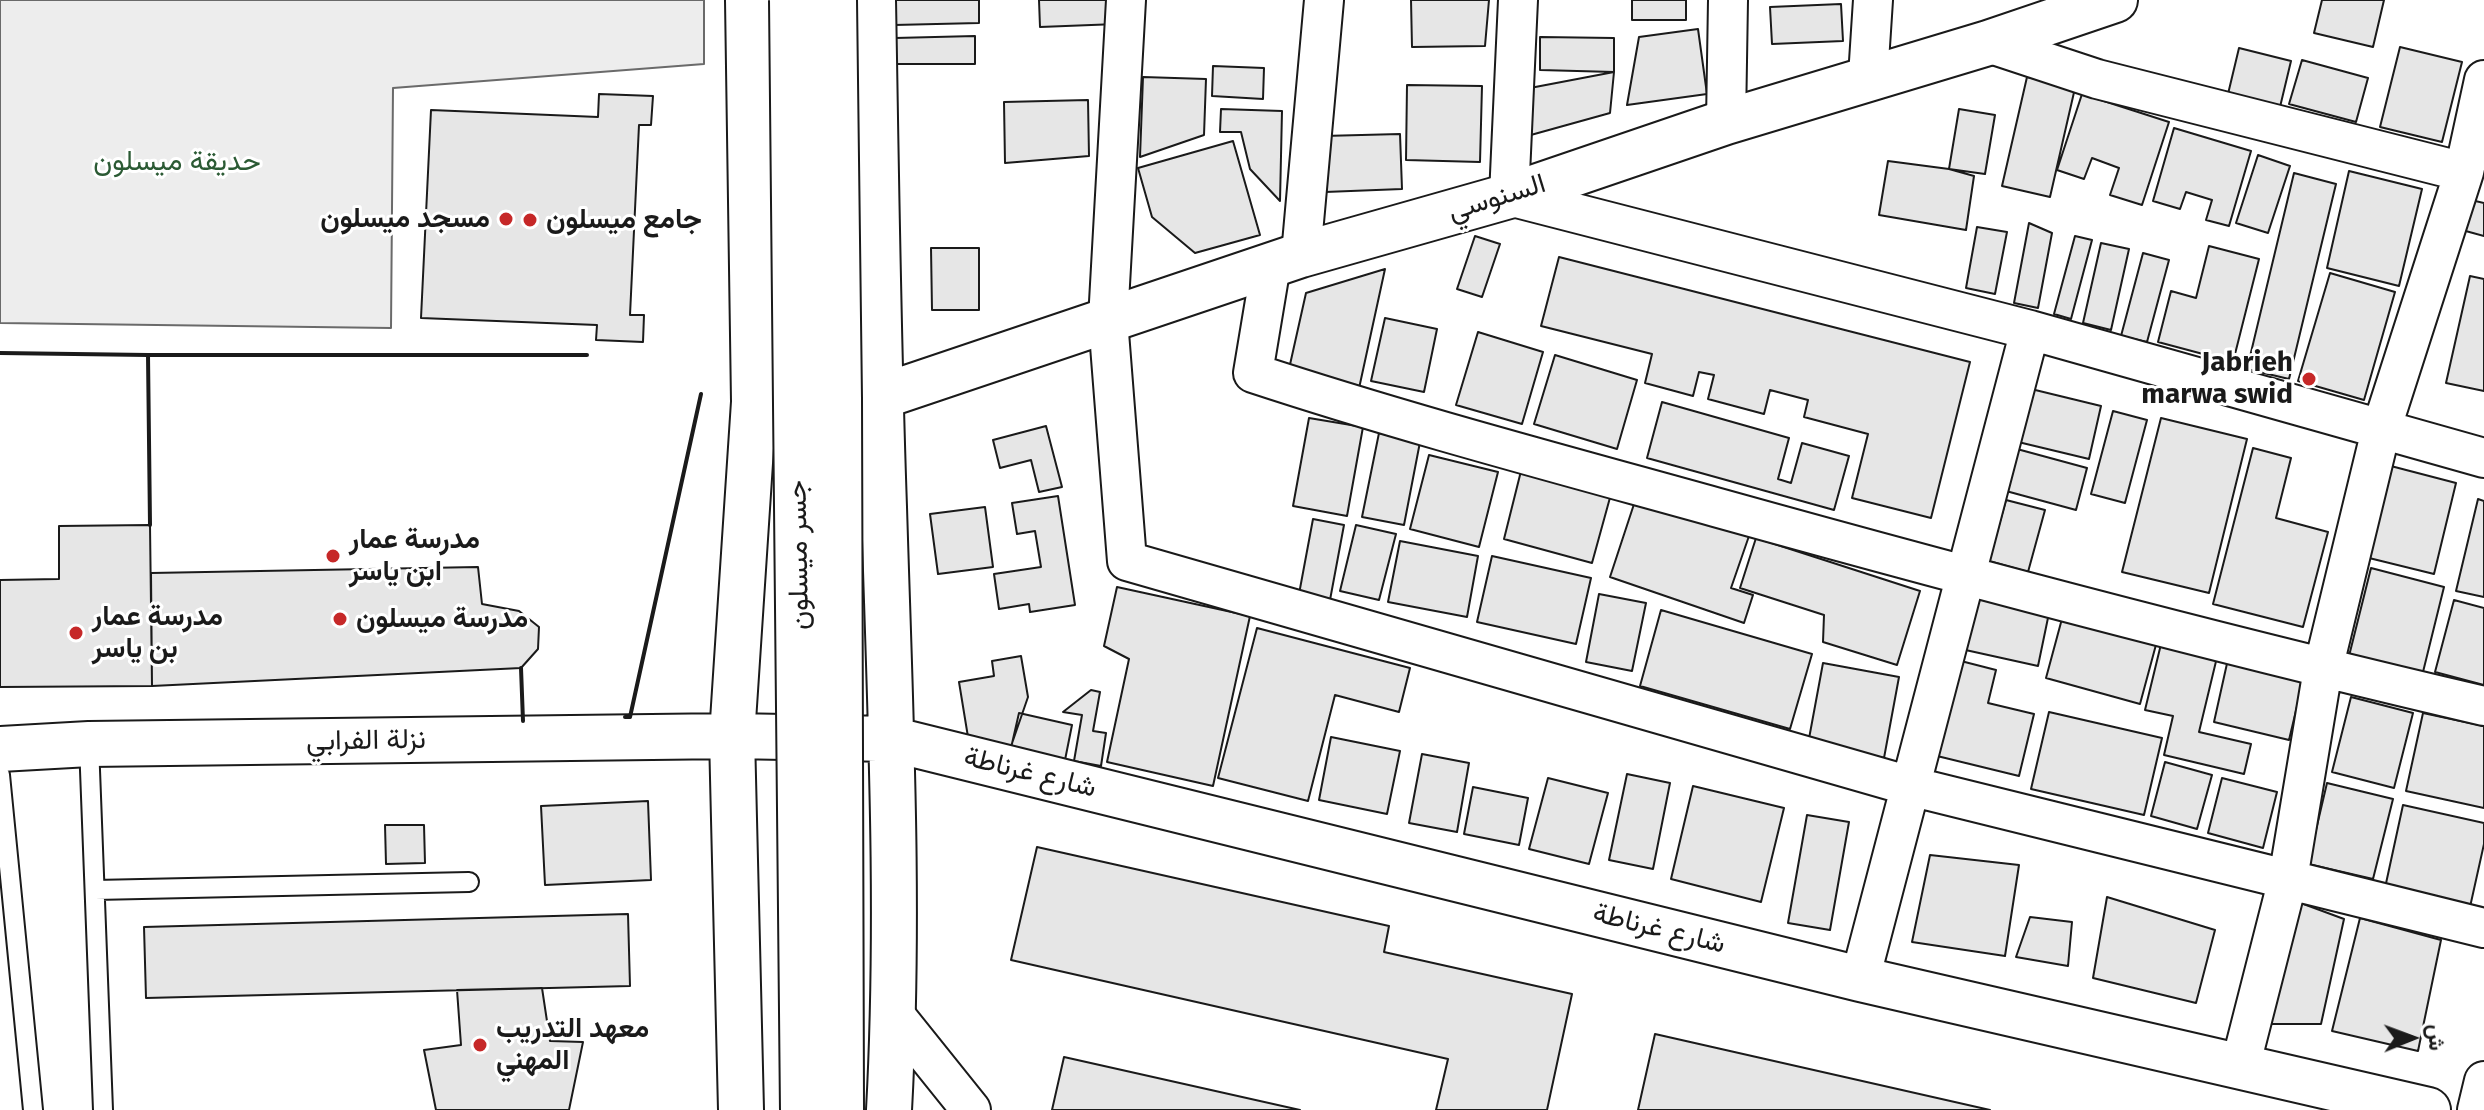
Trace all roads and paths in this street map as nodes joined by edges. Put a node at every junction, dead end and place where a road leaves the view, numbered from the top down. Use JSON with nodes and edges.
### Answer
{"nodes":[{"id":1,"x":748,"y":0,"type":"edge"},
{"id":2,"x":792,"y":0,"type":"edge"},
{"id":3,"x":834,"y":0,"type":"edge"},
{"id":4,"x":873,"y":0,"type":"edge"},
{"id":5,"x":1126,"y":0,"type":"edge"},
{"id":6,"x":1324,"y":0,"type":"edge"},
{"id":7,"x":1518,"y":0,"type":"edge"},
{"id":8,"x":1728,"y":0,"type":"edge"},
{"id":9,"x":1873,"y":0,"type":"edge"},
{"id":10,"x":2088,"y":4,"type":"edge"},
{"id":11,"x":1988,"y":43,"type":"junction"},
{"id":12,"x":1868,"y":77,"type":"junction"},
{"id":13,"x":2484,"y":80,"type":"edge"},
{"id":14,"x":1726,"y":122,"type":"junction"},
{"id":15,"x":2464,"y":172,"type":"junction"},
{"id":16,"x":1509,"y":196,"type":"junction"},
{"id":17,"x":1286,"y":260,"type":"junction"},
{"id":18,"x":1108,"y":320,"type":"junction"},
{"id":19,"x":2030,"y":330,"type":"junction"},
{"id":20,"x":880,"y":397,"type":"junction"},
{"id":21,"x":2381,"y":430,"type":"junction"},
{"id":22,"x":2484,"y":458,"type":"edge"},
{"id":23,"x":1965,"y":577,"type":"junction"},
{"id":24,"x":2323,"y":669,"type":"junction"},
{"id":25,"x":2484,"y":706,"type":"edge"},
{"id":26,"x":732,"y":736,"type":"junction"},
{"id":27,"x":891,"y":739,"type":"junction"},
{"id":28,"x":89,"y":744,"type":"junction"},
{"id":29,"x":0,"y":749,"type":"edge"},
{"id":30,"x":0,"y":775,"type":"edge"},
{"id":31,"x":1910,"y":786,"type":"junction"},
{"id":32,"x":2288,"y":879,"type":"junction"},
{"id":33,"x":469,"y":882,"type":"dead end"},
{"id":34,"x":95,"y":890,"type":"junction"},
{"id":35,"x":2484,"y":928,"type":"edge"},
{"id":36,"x":1860,"y":979,"type":"junction"},
{"id":37,"x":894,"y":1014,"type":"junction"},
{"id":38,"x":2240,"y":1067,"type":"junction"},
{"id":39,"x":2484,"y":1081,"type":"edge"},
{"id":40,"x":2379,"y":1104,"type":"edge"},
{"id":41,"x":33,"y":1110,"type":"edge"},
{"id":42,"x":103,"y":1110,"type":"edge"},
{"id":43,"x":741,"y":1110,"type":"edge"},
{"id":44,"x":803,"y":1110,"type":"edge"},
{"id":45,"x":841,"y":1110,"type":"edge"},
{"id":46,"x":889,"y":1110,"type":"edge"},
{"id":47,"x":971,"y":1110,"type":"edge"},
{"id":48,"x":2428,"y":1110,"type":"edge"},
{"id":49,"x":2477,"y":1110,"type":"edge"}],
"edges":[{"from":1,"to":26,"type":"main road"},
{"from":2,"to":44,"type":"main road","name":"جسر ميسلون","bridge":true},
{"from":3,"to":45,"type":"main road","name":"جسر ميسلون","bridge":true},
{"from":4,"to":20,"type":"main road"},
{"from":5,"to":18,"type":"street"},
{"from":6,"to":17,"type":"street"},
{"from":7,"to":16,"type":"street"},
{"from":8,"to":14,"type":"street"},
{"from":9,"to":12,"type":"street"},
{"from":10,"to":11,"type":"main road","name":"السنوسي"},
{"from":11,"to":12,"type":"main road","name":"السنوسي"},
{"from":11,"to":15,"type":"street"},
{"from":12,"to":14,"type":"main road","name":"السنوسي"},
{"from":13,"to":15,"type":"street"},
{"from":14,"to":16,"type":"main road","name":"السنوسي"},
{"from":15,"to":21,"type":"street"},
{"from":16,"to":17,"type":"main road","name":"السنوسي"},
{"from":16,"to":19,"type":"street"},
{"from":17,"to":18,"type":"main road","name":"السنوسي"},
{"from":17,"to":23,"type":"street"},
{"from":18,"to":20,"type":"main road","name":"السنوسي"},
{"from":18,"to":31,"type":"street"},
{"from":19,"to":21,"type":"street"},
{"from":19,"to":23,"type":"street"},
{"from":20,"to":27,"type":"main road"},
{"from":21,"to":22,"type":"street"},
{"from":21,"to":24,"type":"street"},
{"from":23,"to":24,"type":"street"},
{"from":23,"to":31,"type":"street"},
{"from":24,"to":25,"type":"street"},
{"from":24,"to":32,"type":"street"},
{"from":26,"to":27,"type":"main road","name":"نزلة الفرابي"},
{"from":26,"to":28,"type":"main road","name":"نزلة الفرابي"},
{"from":26,"to":43,"type":"main road"},
{"from":27,"to":36,"type":"main road","name":"شارع غرناطة"},
{"from":27,"to":37,"type":"main road"},
{"from":28,"to":29,"type":"main road","name":"نزلة الفرابي"},
{"from":28,"to":34,"type":"lane"},
{"from":30,"to":41,"type":"lane"},
{"from":31,"to":32,"type":"street"},
{"from":31,"to":36,"type":"street"},
{"from":32,"to":35,"type":"street"},
{"from":32,"to":38,"type":"street"},
{"from":33,"to":34,"type":"lane"},
{"from":34,"to":42,"type":"lane"},
{"from":36,"to":38,"type":"main road","name":"شارع غرناطة"},
{"from":37,"to":46,"type":"main road"},
{"from":37,"to":47,"type":"street"},
{"from":38,"to":40,"type":"main road","name":"شارع غرناطة"},
{"from":39,"to":49,"type":"street"},
{"from":40,"to":48,"type":"main road","name":"شارع غرناطة"}]}
